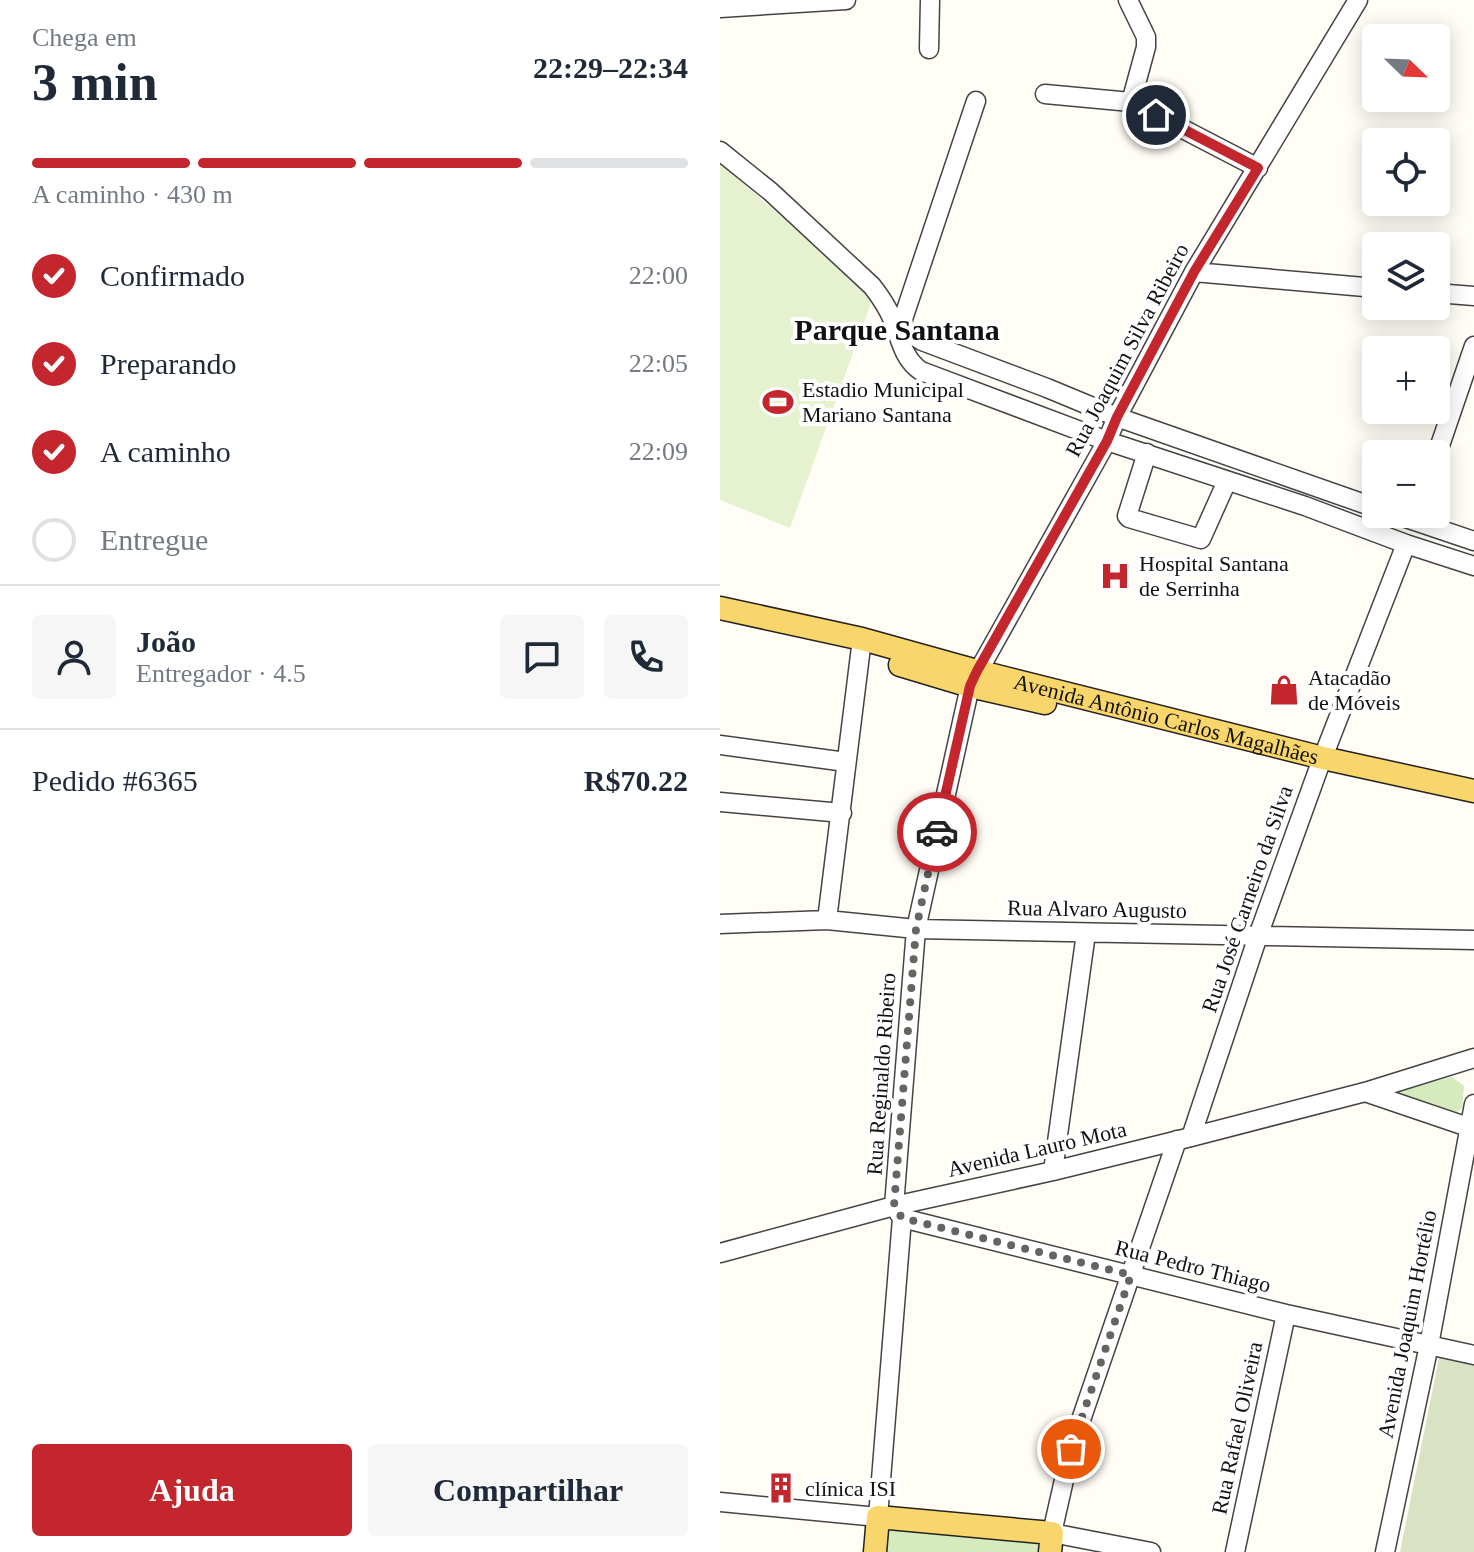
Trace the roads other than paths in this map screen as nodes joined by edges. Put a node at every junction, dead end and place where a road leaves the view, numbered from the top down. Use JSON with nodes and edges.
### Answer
{"nodes":[{"id":1,"x":846,"y":0,"type":"edge"},
{"id":2,"x":930,"y":0,"type":"edge"},
{"id":3,"x":1128,"y":0,"type":"edge"},
{"id":4,"x":1358,"y":0,"type":"edge"},
{"id":5,"x":720,"y":8,"type":"edge"},
{"id":6,"x":929,"y":49,"type":"dead end"},
{"id":7,"x":1045,"y":94,"type":"dead end"},
{"id":8,"x":976,"y":101,"type":"dead end"},
{"id":9,"x":1131,"y":102,"type":"junction"},
{"id":10,"x":720,"y":151,"type":"edge"},
{"id":11,"x":1258,"y":168,"type":"junction"},
{"id":12,"x":1194,"y":272,"type":"junction"},
{"id":13,"x":1362,"y":287,"type":"edge"},
{"id":14,"x":1450,"y":294,"type":"edge"},
{"id":15,"x":1474,"y":296,"type":"edge"},
{"id":16,"x":897,"y":328,"type":"junction"},
{"id":17,"x":1474,"y":346,"type":"edge"},
{"id":18,"x":1117,"y":417,"type":"junction"},
{"id":19,"x":1442,"y":440,"type":"edge"},
{"id":20,"x":1107,"y":441,"type":"junction"},
{"id":21,"x":1147,"y":453,"type":"junction"},
{"id":22,"x":1227,"y":481,"type":"junction"},
{"id":23,"x":1362,"y":503,"type":"edge"},
{"id":24,"x":1441,"y":528,"type":"edge"},
{"id":25,"x":1474,"y":541,"type":"edge"},
{"id":26,"x":1406,"y":544,"type":"junction"},
{"id":27,"x":1474,"y":566,"type":"edge"},
{"id":28,"x":720,"y":608,"type":"edge"},
{"id":29,"x":720,"y":621,"type":"edge"},
{"id":30,"x":861,"y":647,"type":"junction"},
{"id":31,"x":973,"y":678,"type":"junction"},
{"id":32,"x":720,"y":745,"type":"edge"},
{"id":33,"x":846,"y":762,"type":"junction"},
{"id":34,"x":1320,"y":764,"type":"junction"},
{"id":35,"x":1474,"y":791,"type":"edge"},
{"id":36,"x":1474,"y":801,"type":"edge"},
{"id":37,"x":720,"y":802,"type":"edge"},
{"id":38,"x":842,"y":813,"type":"junction"},
{"id":39,"x":827,"y":920,"type":"junction"},
{"id":40,"x":720,"y":924,"type":"edge"},
{"id":41,"x":916,"y":929,"type":"junction"},
{"id":42,"x":1086,"y":933,"type":"junction"},
{"id":43,"x":1258,"y":936,"type":"junction"},
{"id":44,"x":1474,"y":940,"type":"edge"},
{"id":45,"x":1474,"y":1058,"type":"edge"},
{"id":46,"x":1365,"y":1092,"type":"junction"},
{"id":47,"x":1474,"y":1104,"type":"edge"},
{"id":48,"x":1472,"y":1128,"type":"edge"},
{"id":49,"x":1184,"y":1139,"type":"junction"},
{"id":50,"x":1053,"y":1171,"type":"junction"},
{"id":51,"x":898,"y":1212,"type":"junction"},
{"id":52,"x":720,"y":1253,"type":"edge"},
{"id":53,"x":1131,"y":1275,"type":"junction"},
{"id":54,"x":1286,"y":1314,"type":"junction"},
{"id":55,"x":1429,"y":1345,"type":"junction"},
{"id":56,"x":1474,"y":1355,"type":"edge"},
{"id":57,"x":720,"y":1502,"type":"edge"},
{"id":58,"x":878,"y":1517,"type":"junction"},
{"id":59,"x":1051,"y":1543,"type":"edge"},
{"id":60,"x":875,"y":1552,"type":"edge"},
{"id":61,"x":1151,"y":1552,"type":"edge"},
{"id":62,"x":1235,"y":1552,"type":"edge"},
{"id":63,"x":1385,"y":1552,"type":"edge"}],
"edges":[{"from":1,"to":5,"type":"street"},
{"from":2,"to":6,"type":"street"},
{"from":3,"to":9,"type":"street"},
{"from":4,"to":11,"type":"street","name":"Rua Joaquim Silva Ribeiro"},
{"from":7,"to":9,"type":"street"},
{"from":8,"to":16,"type":"street"},
{"from":9,"to":11,"type":"street"},
{"from":10,"to":16,"type":"street"},
{"from":11,"to":12,"type":"street","name":"Rua Joaquim Silva Ribeiro"},
{"from":12,"to":13,"type":"street"},
{"from":12,"to":18,"type":"street","name":"Rua Joaquim Silva Ribeiro"},
{"from":14,"to":15,"type":"street"},
{"from":16,"to":18,"type":"street"},
{"from":16,"to":20,"type":"street"},
{"from":17,"to":19,"type":"street"},
{"from":18,"to":20,"type":"street","name":"Rua Joaquim Silva Ribeiro"},
{"from":18,"to":23,"type":"street"},
{"from":20,"to":21,"type":"street"},
{"from":20,"to":31,"type":"street","name":"Rua Joaquim Silva Ribeiro"},
{"from":21,"to":22,"type":"street"},
{"from":21,"to":22,"type":"street"},
{"from":22,"to":26,"type":"street"},
{"from":24,"to":25,"type":"street"},
{"from":26,"to":27,"type":"street"},
{"from":26,"to":34,"type":"street","name":"Rua José Carneiro da Silva"},
{"from":28,"to":30,"type":"main road","name":"Avenida Antônio Carlos Magalhães"},
{"from":29,"to":30,"type":"main road","name":"Avenida Antônio Carlos Magalhães"},
{"from":30,"to":31,"type":"main road","name":"Avenida Antônio Carlos Magalhães"},
{"from":30,"to":33,"type":"street"},
{"from":31,"to":34,"type":"main road","name":"Avenida Antônio Carlos Magalhães"},
{"from":31,"to":41,"type":"street","name":"Rua Reginaldo Ribeiro"},
{"from":32,"to":33,"type":"street"},
{"from":33,"to":38,"type":"street"},
{"from":34,"to":35,"type":"main road","name":"Avenida Antônio Carlos Magalhães"},
{"from":34,"to":36,"type":"main road","name":"Avenida Antônio Carlos Magalhães"},
{"from":34,"to":43,"type":"street","name":"Rua José Carneiro da Silva"},
{"from":37,"to":38,"type":"street"},
{"from":38,"to":39,"type":"street"},
{"from":39,"to":40,"type":"street","name":"Rua Alvaro Augusto"},
{"from":39,"to":41,"type":"street","name":"Rua Alvaro Augusto"},
{"from":41,"to":42,"type":"street","name":"Rua Alvaro Augusto"},
{"from":41,"to":51,"type":"street","name":"Rua Reginaldo Ribeiro"},
{"from":42,"to":43,"type":"street","name":"Rua Alvaro Augusto"},
{"from":42,"to":50,"type":"street"},
{"from":43,"to":44,"type":"street","name":"Rua Alvaro Augusto"},
{"from":43,"to":49,"type":"street","name":"Rua José Carneiro da Silva"},
{"from":45,"to":46,"type":"street","name":"Avenida Lauro Mota"},
{"from":46,"to":48,"type":"street"},
{"from":46,"to":49,"type":"street","name":"Avenida Lauro Mota"},
{"from":47,"to":48,"type":"street","name":"Avenida Joaquim Hortélio"},
{"from":48,"to":55,"type":"street","name":"Avenida Joaquim Hortélio"},
{"from":49,"to":50,"type":"street","name":"Avenida Lauro Mota"},
{"from":49,"to":53,"type":"street","name":"Rua José Carneiro da Silva"},
{"from":50,"to":51,"type":"street","name":"Avenida Lauro Mota"},
{"from":51,"to":52,"type":"street","name":"Avenida Lauro Mota"},
{"from":51,"to":53,"type":"street","name":"Rua Pedro Thiago"},
{"from":51,"to":58,"type":"street","name":"Rua Reginaldo Ribeiro"},
{"from":53,"to":54,"type":"street","name":"Rua Pedro Thiago"},
{"from":53,"to":59,"type":"street","name":"Rua José Carneiro da Silva"},
{"from":54,"to":55,"type":"street","name":"Rua Pedro Thiago"},
{"from":54,"to":62,"type":"street","name":"Rua Rafael Oliveira"},
{"from":55,"to":56,"type":"street","name":"Rua Pedro Thiago"},
{"from":55,"to":63,"type":"street","name":"Avenida Joaquim Hortélio"},
{"from":57,"to":58,"type":"street"},
{"from":58,"to":59,"type":"main road"},
{"from":58,"to":60,"type":"main road"},
{"from":59,"to":61,"type":"street"}]}
